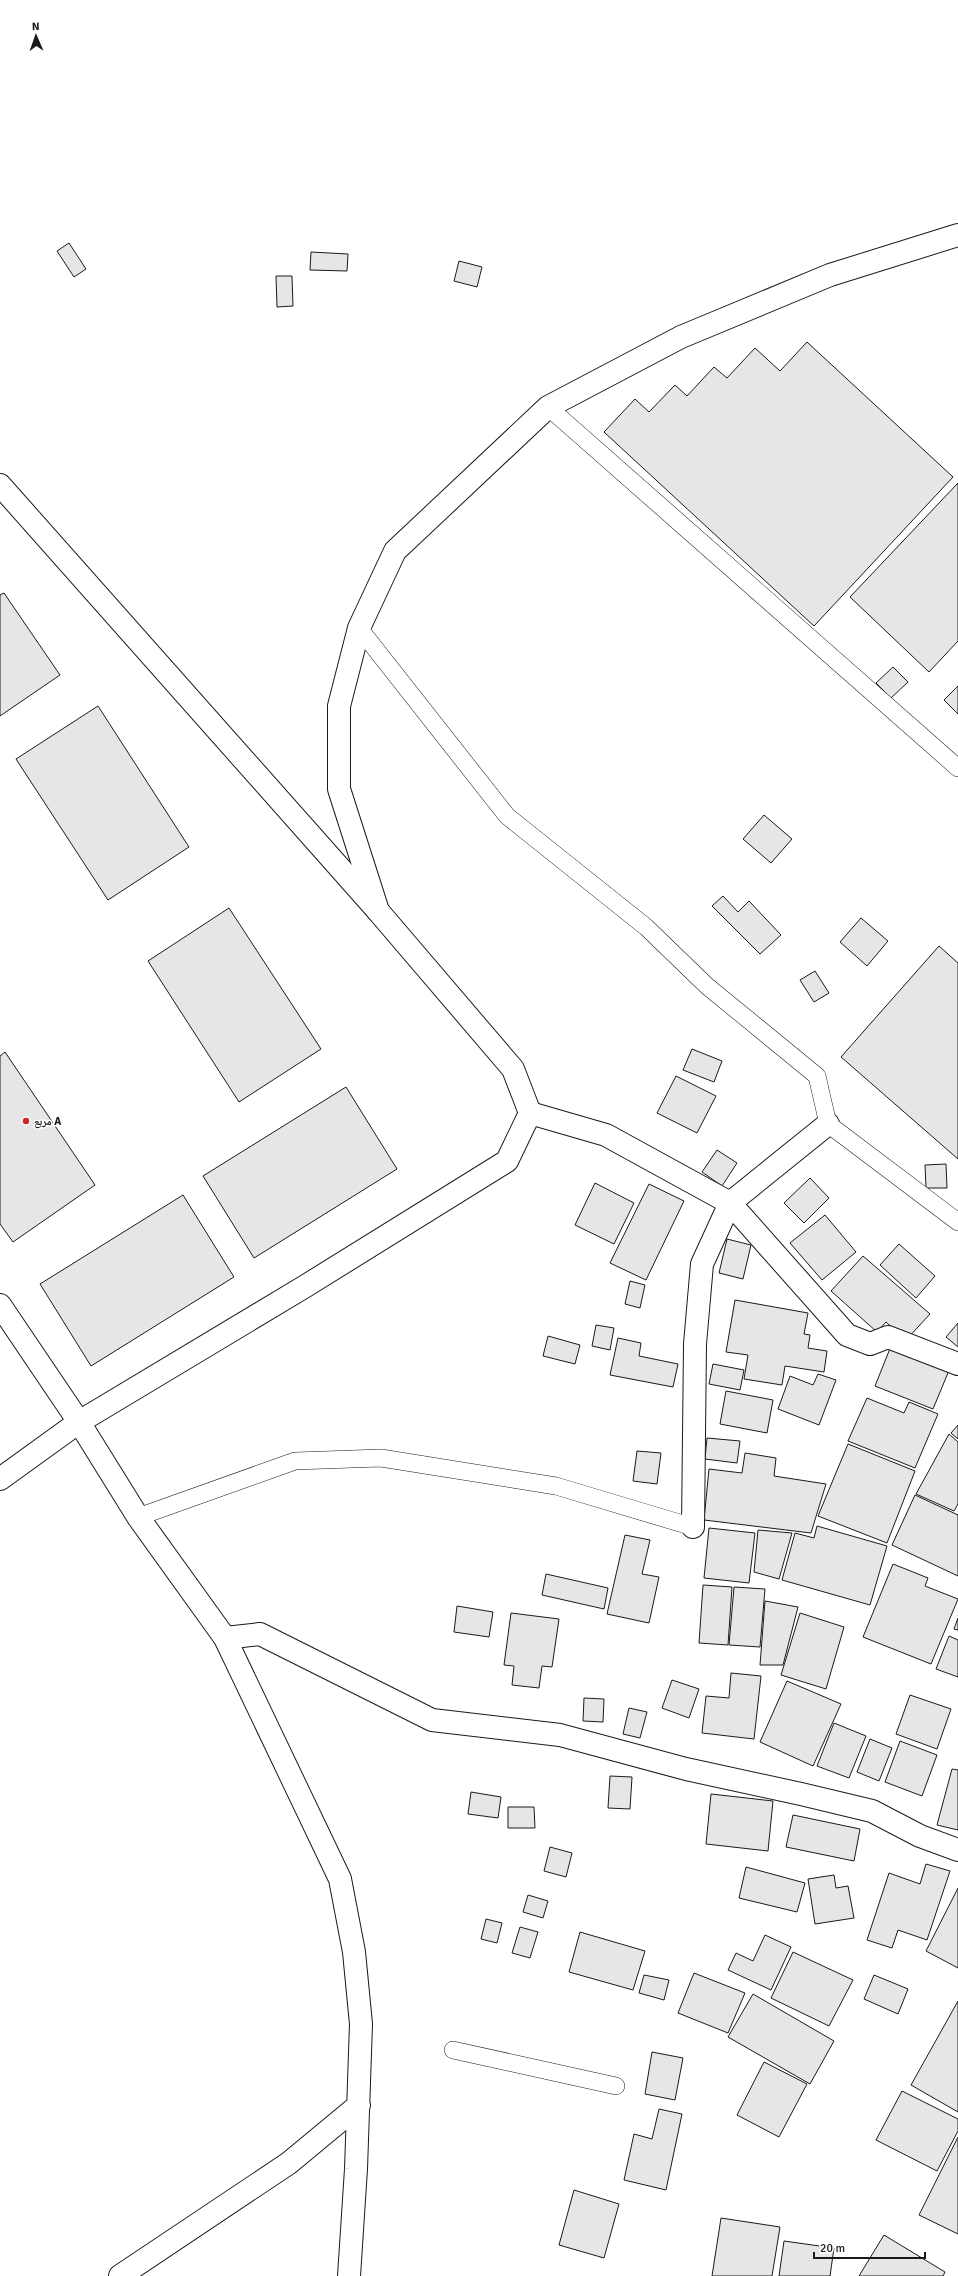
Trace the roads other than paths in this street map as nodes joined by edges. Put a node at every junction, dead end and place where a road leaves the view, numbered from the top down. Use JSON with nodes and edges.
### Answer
{"nodes":[{"id":1,"x":958,"y":235,"type":"edge"},
{"id":2,"x":548,"y":407,"type":"junction"},
{"id":3,"x":0,"y":485,"type":"edge"},
{"id":4,"x":359,"y":628,"type":"junction"},
{"id":5,"x":958,"y":768,"type":"edge"},
{"id":6,"x":378,"y":911,"type":"junction"},
{"id":7,"x":530,"y":1113,"type":"junction"},
{"id":8,"x":828,"y":1124,"type":"junction"},
{"id":9,"x":730,"y":1203,"type":"junction"},
{"id":10,"x":958,"y":1222,"type":"edge"},
{"id":11,"x":0,"y":1305,"type":"edge"},
{"id":12,"x":958,"y":1364,"type":"edge"},
{"id":13,"x":78,"y":1422,"type":"junction"},
{"id":14,"x":0,"y":1473,"type":"edge"},
{"id":15,"x":0,"y":1479,"type":"edge"},
{"id":16,"x":138,"y":1517,"type":"junction"},
{"id":17,"x":692,"y":1527,"type":"joint"},
{"id":18,"x":226,"y":1638,"type":"junction"},
{"id":19,"x":958,"y":1850,"type":"edge"},
{"id":20,"x":454,"y":2050,"type":"dead end"},
{"id":21,"x":616,"y":2086,"type":"dead end"},
{"id":22,"x":359,"y":2105,"type":"junction"},
{"id":23,"x":120,"y":2276,"type":"edge"},
{"id":24,"x":349,"y":2276,"type":"edge"}],
"edges":[{"from":1,"to":2,"type":"street"},
{"from":2,"to":4,"type":"street"},
{"from":2,"to":5,"type":"lane"},
{"from":3,"to":6,"type":"street"},
{"from":4,"to":6,"type":"street"},
{"from":4,"to":8,"type":"lane"},
{"from":6,"to":7,"type":"street"},
{"from":7,"to":9,"type":"street"},
{"from":7,"to":13,"type":"street"},
{"from":8,"to":9,"type":"street"},
{"from":8,"to":10,"type":"lane"},
{"from":9,"to":12,"type":"street"},
{"from":9,"to":17,"type":"street"},
{"from":11,"to":13,"type":"street"},
{"from":13,"to":14,"type":"street"},
{"from":13,"to":15,"type":"street"},
{"from":13,"to":16,"type":"street"},
{"from":16,"to":17,"type":"lane"},
{"from":16,"to":18,"type":"street"},
{"from":18,"to":19,"type":"street"},
{"from":18,"to":22,"type":"street"},
{"from":20,"to":21,"type":"lane"},
{"from":22,"to":23,"type":"street"},
{"from":22,"to":24,"type":"street"}]}
